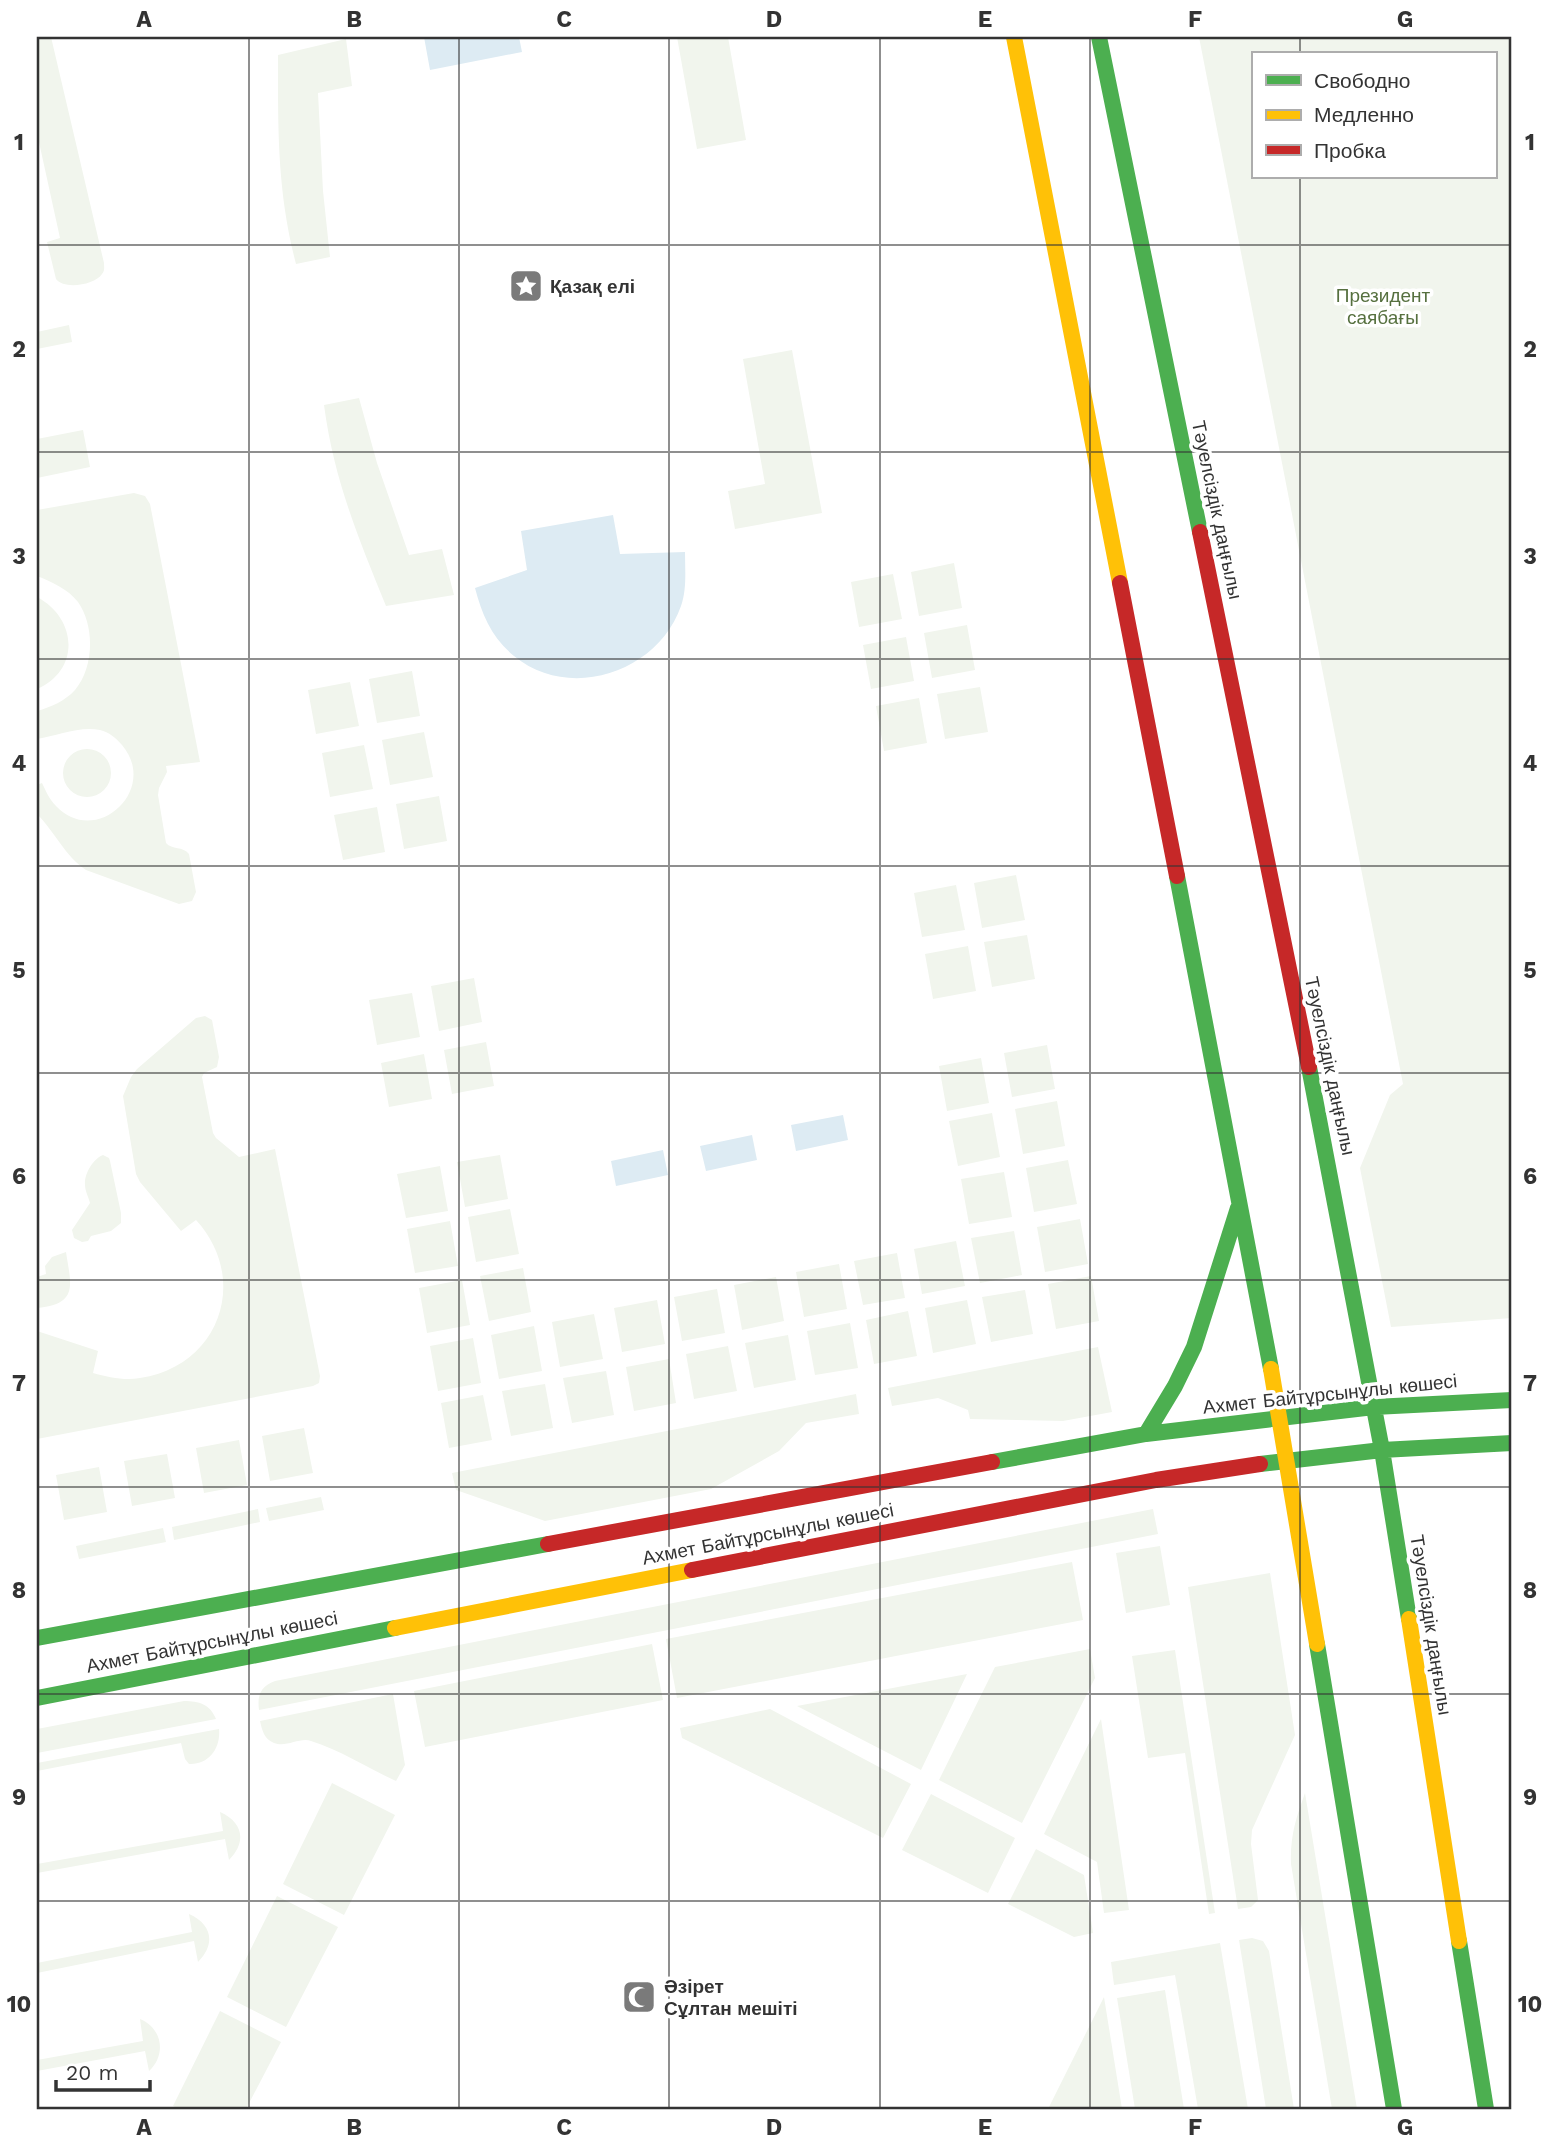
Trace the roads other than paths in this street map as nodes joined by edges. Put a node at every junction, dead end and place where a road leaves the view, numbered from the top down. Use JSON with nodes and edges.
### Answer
{"nodes":[{"id":1,"x":1014,"y":37,"type":"edge"},
{"id":2,"x":1099,"y":37,"type":"edge"},
{"id":3,"x":1240,"y":1203,"type":"junction"},
{"id":4,"x":1512,"y":1400,"type":"edge"},
{"id":5,"x":1374,"y":1407,"type":"junction"},
{"id":6,"x":1278,"y":1419,"type":"junction"},
{"id":7,"x":1146,"y":1434,"type":"junction"},
{"id":8,"x":1512,"y":1443,"type":"edge"},
{"id":9,"x":1382,"y":1450,"type":"junction"},
{"id":10,"x":1286,"y":1460,"type":"junction"},
{"id":11,"x":37,"y":1638,"type":"edge"},
{"id":12,"x":37,"y":1698,"type":"edge"},
{"id":13,"x":1394,"y":2109,"type":"edge"},
{"id":14,"x":1486,"y":2109,"type":"edge"}],
"edges":[{"from":1,"to":3,"type":"main road"},
{"from":2,"to":5,"type":"main road","name":"Тәуелсіздік даңғылы"},
{"from":3,"to":6,"type":"main road"},
{"from":3,"to":7,"type":"main road"},
{"from":4,"to":5,"type":"main road","name":"Ахмет Байтұрсынұлы көшесі"},
{"from":5,"to":6,"type":"main road","name":"Ахмет Байтұрсынұлы көшесі"},
{"from":5,"to":9,"type":"main road","name":"Тәуелсіздік даңғылы"},
{"from":6,"to":7,"type":"main road","name":"Ахмет Байтұрсынұлы көшесі"},
{"from":6,"to":10,"type":"main road"},
{"from":7,"to":11,"type":"main road","name":"Ахмет Байтұрсынұлы көшесі"},
{"from":8,"to":9,"type":"main road","name":"Ахмет Байтұрсынұлы көшесі"},
{"from":9,"to":10,"type":"main road","name":"Ахмет Байтұрсынұлы көшесі"},
{"from":9,"to":14,"type":"main road","name":"Тәуелсіздік даңғылы"},
{"from":10,"to":12,"type":"main road","name":"Ахмет Байтұрсынұлы көшесі"},
{"from":10,"to":13,"type":"main road"}]}
